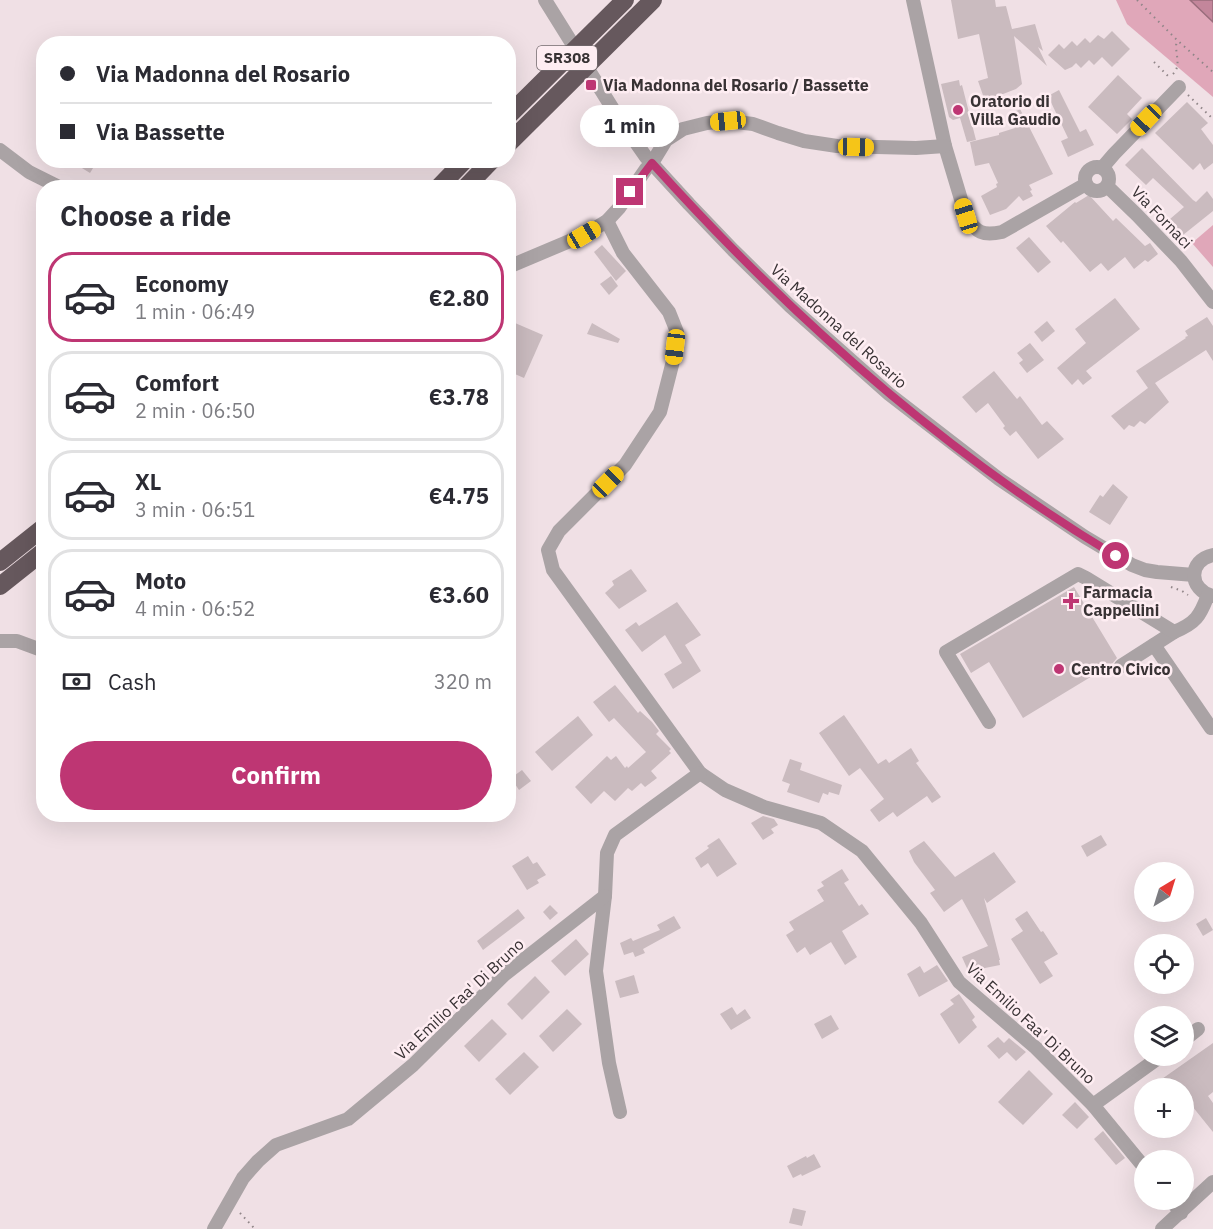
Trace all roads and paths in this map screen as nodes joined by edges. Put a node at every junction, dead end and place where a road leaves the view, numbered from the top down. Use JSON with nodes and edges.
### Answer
{"nodes":[{"id":1,"x":545,"y":0,"type":"edge"},
{"id":2,"x":625,"y":0,"type":"edge"},
{"id":3,"x":653,"y":0,"type":"edge"},
{"id":4,"x":913,"y":0,"type":"edge"},
{"id":5,"x":1137,"y":0,"type":"edge"},
{"id":6,"x":1179,"y":41,"type":"junction"},
{"id":7,"x":1213,"y":72,"type":"edge"},
{"id":8,"x":1174,"y":82,"type":"joint"},
{"id":9,"x":516,"y":108,"type":"edge"},
{"id":10,"x":516,"y":136,"type":"edge"},
{"id":11,"x":945,"y":146,"type":"junction"},
{"id":12,"x":0,"y":150,"type":"edge"},
{"id":13,"x":652,"y":163,"type":"junction"},
{"id":14,"x":457,"y":168,"type":"edge"},
{"id":15,"x":484,"y":168,"type":"edge"},
{"id":16,"x":1102,"y":168,"type":"junction"},
{"id":17,"x":45,"y":180,"type":"edge"},
{"id":18,"x":446,"y":180,"type":"edge"},
{"id":19,"x":473,"y":180,"type":"edge"},
{"id":20,"x":1086,"y":184,"type":"junction"},
{"id":21,"x":1107,"y":186,"type":"junction"},
{"id":22,"x":607,"y":221,"type":"junction"},
{"id":23,"x":516,"y":264,"type":"edge"},
{"id":24,"x":1213,"y":302,"type":"edge"},
{"id":25,"x":36,"y":533,"type":"edge"},
{"id":26,"x":1213,"y":555,"type":"edge"},
{"id":27,"x":36,"y":557,"type":"edge"},
{"id":28,"x":0,"y":562,"type":"edge"},
{"id":29,"x":1194,"y":575,"type":"junction"},
{"id":30,"x":0,"y":586,"type":"edge"},
{"id":31,"x":1168,"y":586,"type":"dead end"},
{"id":32,"x":1210,"y":595,"type":"edge"},
{"id":33,"x":1189,"y":597,"type":"dead end"},
{"id":34,"x":1174,"y":632,"type":"junction"},
{"id":35,"x":0,"y":641,"type":"edge"},
{"id":36,"x":1154,"y":645,"type":"junction"},
{"id":37,"x":36,"y":648,"type":"edge"},
{"id":38,"x":1121,"y":666,"type":"dead end"},
{"id":39,"x":990,"y":722,"type":"dead end"},
{"id":40,"x":1211,"y":728,"type":"dead end"},
{"id":41,"x":700,"y":773,"type":"junction"},
{"id":42,"x":605,"y":896,"type":"junction"},
{"id":43,"x":1198,"y":1029,"type":"dead end"},
{"id":44,"x":1194,"y":1032,"type":"edge"},
{"id":45,"x":1147,"y":1066,"type":"edge"},
{"id":46,"x":1093,"y":1105,"type":"junction"},
{"id":47,"x":620,"y":1112,"type":"dead end"},
{"id":48,"x":1134,"y":1155,"type":"edge"},
{"id":49,"x":1213,"y":1182,"type":"edge"},
{"id":50,"x":1179,"y":1210,"type":"edge"},
{"id":51,"x":240,"y":1213,"type":"dead end"},
{"id":52,"x":1181,"y":1213,"type":"junction"},
{"id":53,"x":214,"y":1229,"type":"edge"},
{"id":54,"x":255,"y":1229,"type":"edge"},
{"id":55,"x":1162,"y":1229,"type":"edge"}],
"edges":[{"from":1,"to":13,"type":"street","name":"Via Madonna del Rosario"},
{"from":2,"to":9,"type":"highway","number":"SR308"},
{"from":3,"to":10,"type":"highway","number":"SR308"},
{"from":4,"to":11,"type":"street"},
{"from":5,"to":6,"type":"path"},
{"from":6,"to":7,"type":"path"},
{"from":6,"to":8,"type":"path"},
{"from":8,"to":16,"type":"street"},
{"from":11,"to":13,"type":"street"},
{"from":11,"to":20,"type":"street"},
{"from":12,"to":17,"type":"street"},
{"from":13,"to":22,"type":"street"},
{"from":13,"to":29,"type":"street","name":"Via Madonna del Rosario"},
{"from":14,"to":18,"type":"highway"},
{"from":15,"to":19,"type":"highway"},
{"from":16,"to":20,"type":"street"},
{"from":16,"to":21,"type":"street","name":"Via Fornaci"},
{"from":20,"to":21,"type":"street","name":"Via Fornaci"},
{"from":21,"to":24,"type":"street","name":"Via Fornaci"},
{"from":22,"to":23,"type":"street"},
{"from":22,"to":41,"type":"street","name":"Via Emilio Faa' Di Bruno"},
{"from":25,"to":28,"type":"highway"},
{"from":26,"to":29,"type":"street"},
{"from":27,"to":30,"type":"highway"},
{"from":29,"to":32,"type":"street"},
{"from":31,"to":33,"type":"path"},
{"from":32,"to":34,"type":"street"},
{"from":34,"to":36,"type":"street"},
{"from":34,"to":39,"type":"street"},
{"from":35,"to":37,"type":"street"},
{"from":36,"to":38,"type":"street"},
{"from":36,"to":40,"type":"street"},
{"from":41,"to":42,"type":"street"},
{"from":41,"to":46,"type":"street","name":"Via Emilio Faa' Di Bruno"},
{"from":42,"to":47,"type":"street"},
{"from":42,"to":53,"type":"street","name":"Via Emilio Faa' Di Bruno"},
{"from":43,"to":44,"type":"street"},
{"from":45,"to":46,"type":"street","name":"Via Emilio Faa' Di Bruno"},
{"from":46,"to":48,"type":"street","name":"Via Emilio Faa' Di Bruno"},
{"from":49,"to":52,"type":"street"},
{"from":50,"to":52,"type":"street"},
{"from":51,"to":54,"type":"path"},
{"from":52,"to":55,"type":"street"}]}
